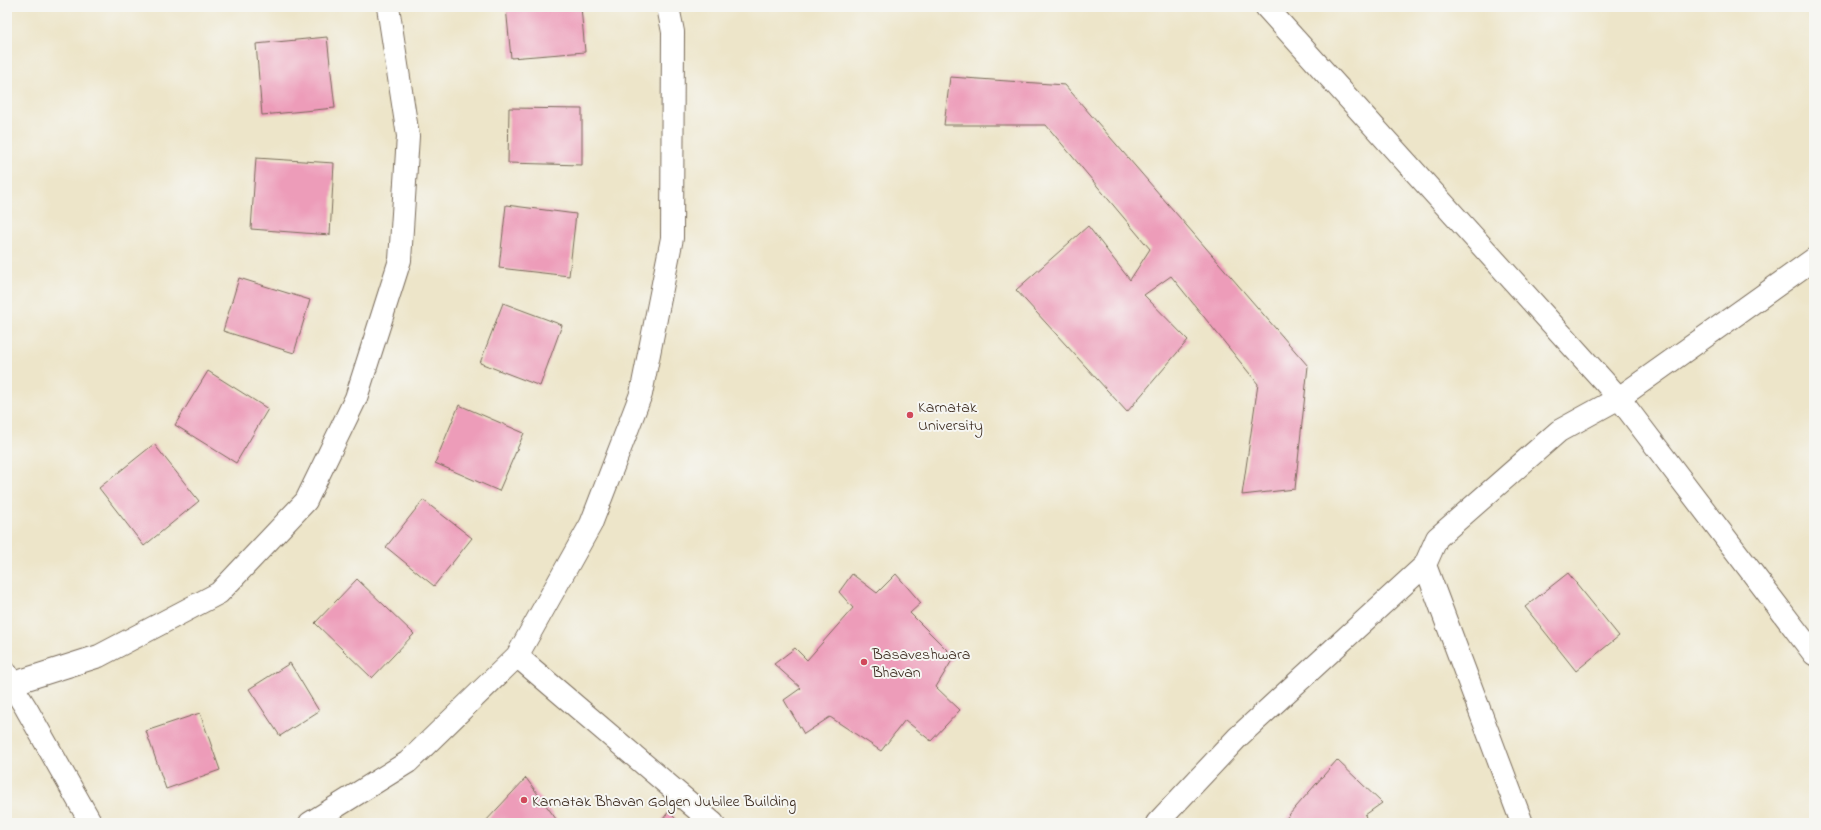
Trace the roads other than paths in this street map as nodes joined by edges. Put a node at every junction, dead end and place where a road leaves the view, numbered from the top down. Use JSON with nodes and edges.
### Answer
{"nodes":[{"id":1,"x":388,"y":7,"type":"edge"},
{"id":2,"x":668,"y":7,"type":"edge"},
{"id":3,"x":1266,"y":7,"type":"edge"},
{"id":4,"x":1814,"y":259,"type":"edge"},
{"id":5,"x":1619,"y":398,"type":"junction"},
{"id":6,"x":1425,"y":565,"type":"junction"},
{"id":7,"x":1814,"y":654,"type":"edge"},
{"id":8,"x":517,"y":656,"type":"junction"},
{"id":9,"x":9,"y":679,"type":"edge"},
{"id":10,"x":91,"y":823,"type":"edge"},
{"id":11,"x":310,"y":823,"type":"edge"},
{"id":12,"x":713,"y":823,"type":"edge"},
{"id":13,"x":1157,"y":823,"type":"edge"},
{"id":14,"x":1522,"y":823,"type":"edge"}],
"edges":[{"from":1,"to":9,"type":"street"},
{"from":2,"to":8,"type":"street"},
{"from":3,"to":5,"type":"street"},
{"from":4,"to":5,"type":"street"},
{"from":5,"to":6,"type":"street"},
{"from":5,"to":7,"type":"street"},
{"from":6,"to":13,"type":"street"},
{"from":6,"to":14,"type":"street"},
{"from":8,"to":11,"type":"street"},
{"from":8,"to":12,"type":"street"},
{"from":9,"to":10,"type":"street"}]}
